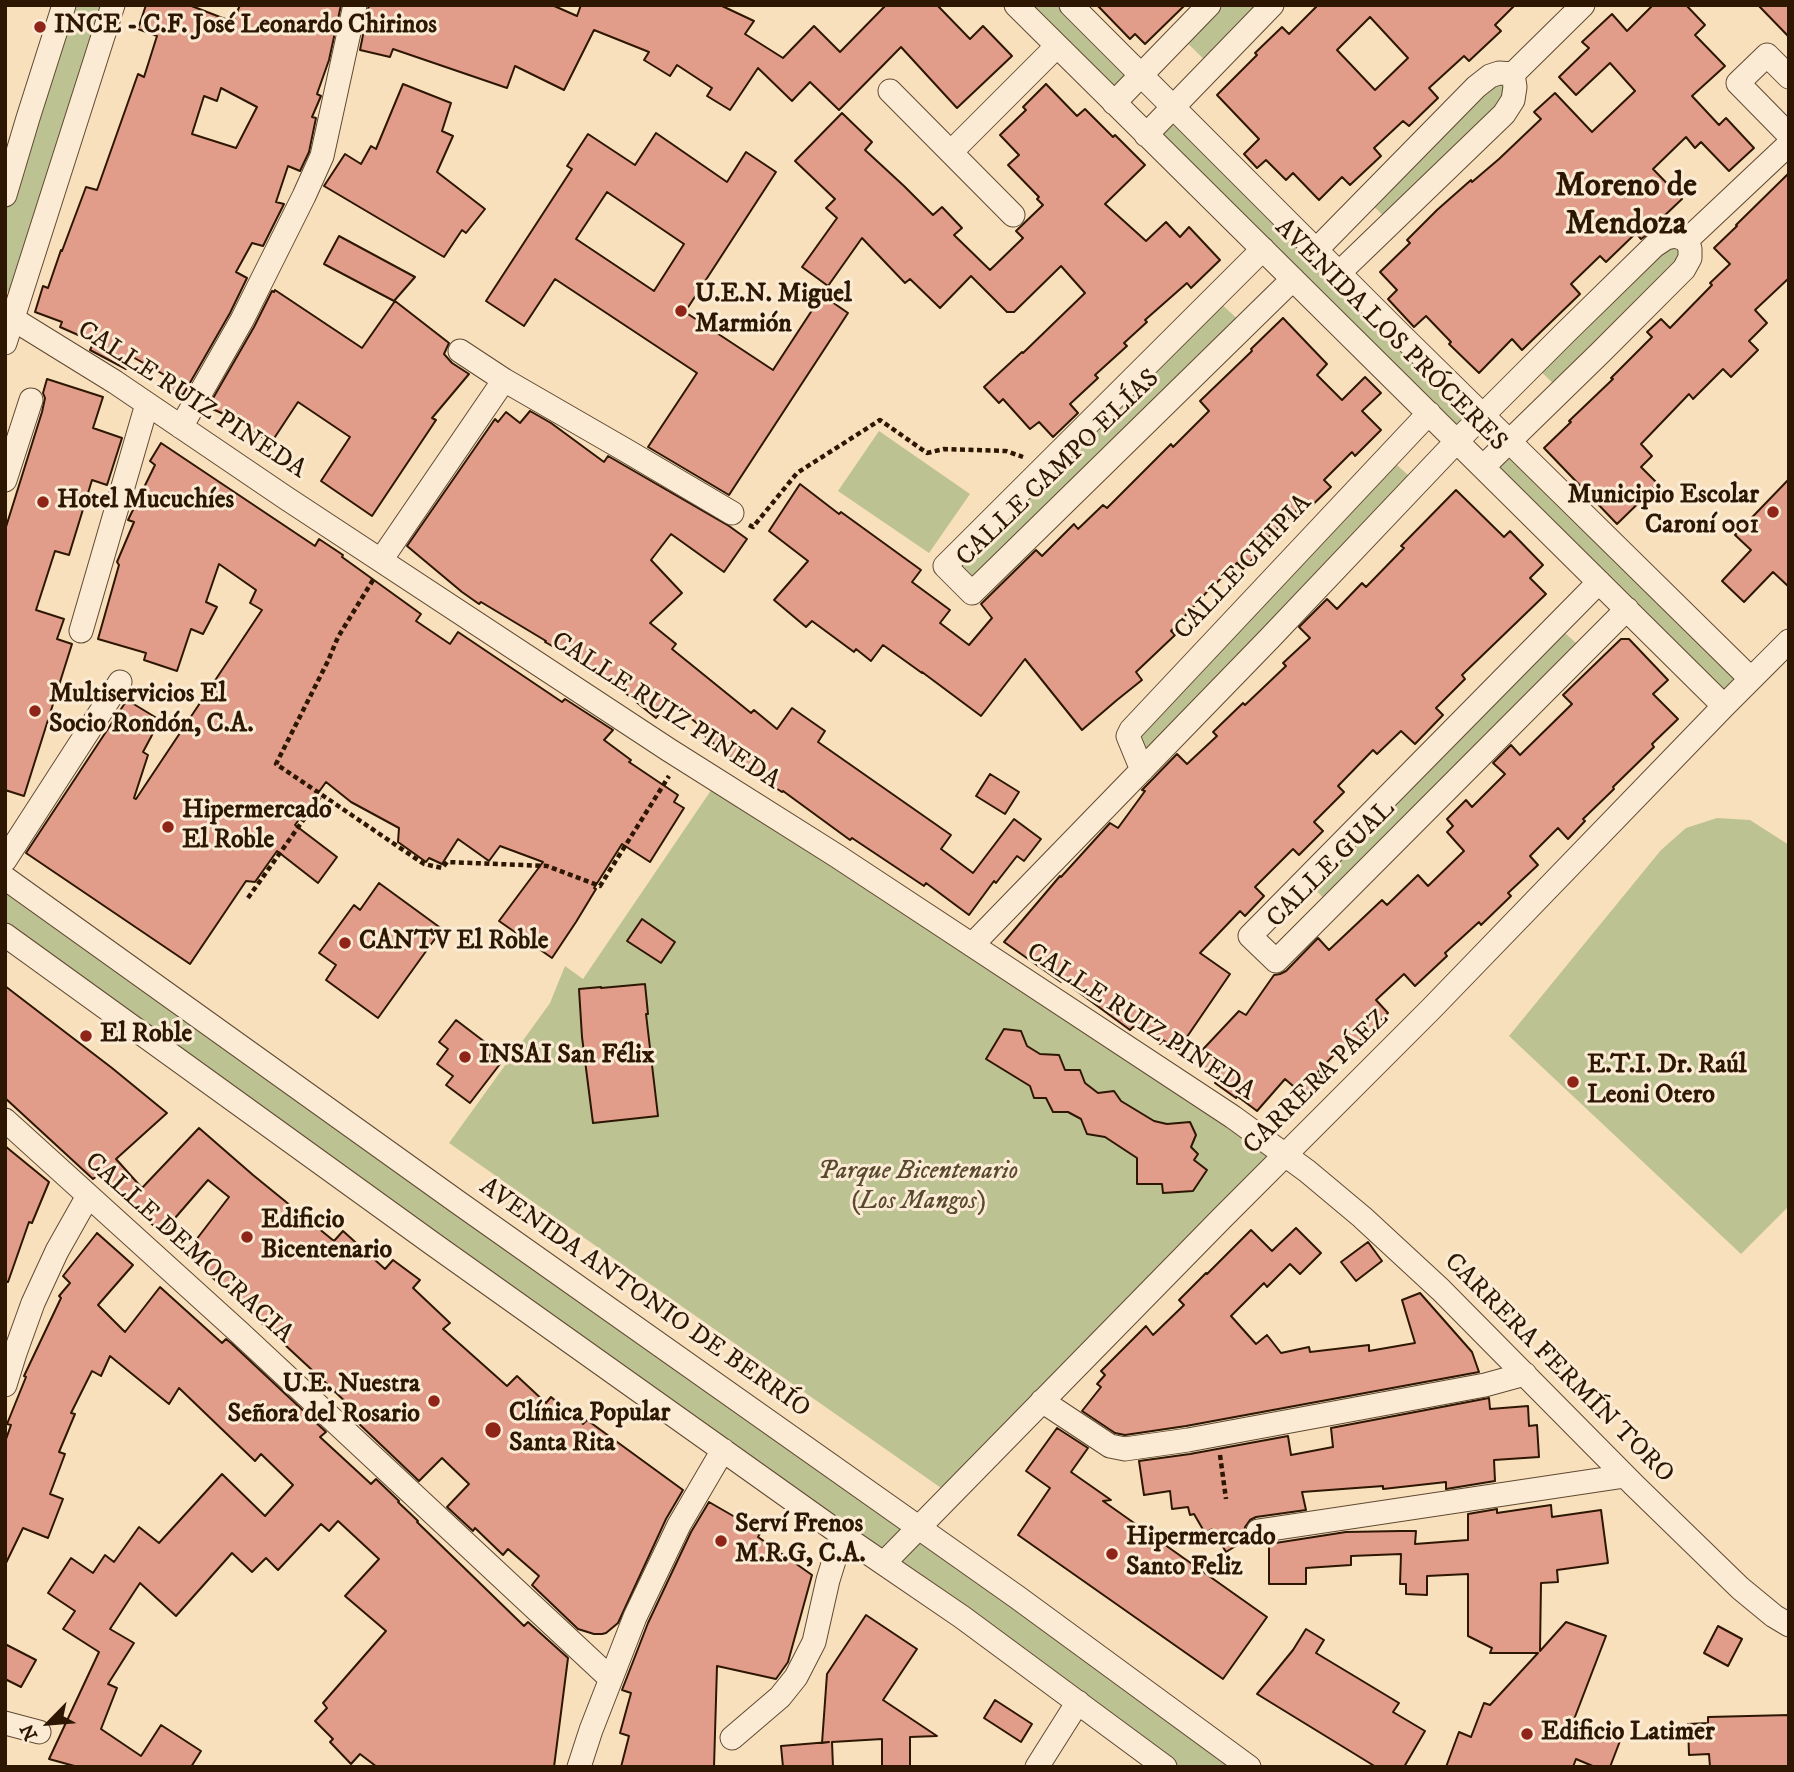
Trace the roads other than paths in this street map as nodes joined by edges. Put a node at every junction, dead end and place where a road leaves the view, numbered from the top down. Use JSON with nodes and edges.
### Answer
{"nodes":[{"id":1,"x":64,"y":5,"type":"edge"},
{"id":2,"x":113,"y":5,"type":"edge"},
{"id":3,"x":355,"y":5,"type":"edge"},
{"id":4,"x":1016,"y":5,"type":"edge"},
{"id":5,"x":1071,"y":5,"type":"edge"},
{"id":6,"x":1209,"y":5,"type":"edge"},
{"id":7,"x":1272,"y":5,"type":"edge"},
{"id":8,"x":1583,"y":5,"type":"edge"},
{"id":9,"x":1057,"y":46,"type":"junction"},
{"id":10,"x":1513,"y":74,"type":"junction"},
{"id":11,"x":1141,"y":75,"type":"junction"},
{"id":12,"x":1789,"y":77,"type":"edge"},
{"id":13,"x":890,"y":91,"type":"dead end"},
{"id":14,"x":1114,"y":103,"type":"junction"},
{"id":15,"x":1173,"y":107,"type":"junction"},
{"id":16,"x":1146,"y":135,"type":"junction"},
{"id":17,"x":1789,"y":135,"type":"edge"},
{"id":18,"x":1789,"y":144,"type":"edge"},
{"id":19,"x":951,"y":152,"type":"junction"},
{"id":20,"x":5,"y":195,"type":"edge"},
{"id":21,"x":1013,"y":215,"type":"dead end"},
{"id":22,"x":1687,"y":240,"type":"junction"},
{"id":23,"x":1263,"y":249,"type":"junction"},
{"id":24,"x":1316,"y":250,"type":"junction"},
{"id":25,"x":1339,"y":273,"type":"junction"},
{"id":26,"x":1293,"y":279,"type":"junction"},
{"id":27,"x":13,"y":303,"type":"edge"},
{"id":28,"x":5,"y":343,"type":"edge"},
{"id":29,"x":460,"y":351,"type":"dead end"},
{"id":30,"x":504,"y":380,"type":"junction"},
{"id":31,"x":31,"y":400,"type":"dead end"},
{"id":32,"x":148,"y":404,"type":"junction"},
{"id":33,"x":1429,"y":413,"type":"junction"},
{"id":34,"x":1483,"y":415,"type":"junction"},
{"id":35,"x":181,"y":427,"type":"junction"},
{"id":36,"x":1457,"y":441,"type":"junction"},
{"id":37,"x":1510,"y":441,"type":"junction"},
{"id":38,"x":1483,"y":467,"type":"junction"},
{"id":39,"x":5,"y":480,"type":"edge"},
{"id":40,"x":732,"y":513,"type":"road end"},
{"id":41,"x":377,"y":570,"type":"junction"},
{"id":42,"x":1599,"y":582,"type":"junction"},
{"id":43,"x":1627,"y":609,"type":"junction"},
{"id":44,"x":81,"y":631,"type":"dead end"},
{"id":45,"x":1789,"y":641,"type":"edge"},
{"id":46,"x":1751,"y":679,"type":"junction"},
{"id":47,"x":120,"y":682,"type":"dead end"},
{"id":48,"x":1724,"y":705,"type":"junction"},
{"id":49,"x":1142,"y":770,"type":"junction"},
{"id":50,"x":12,"y":833,"type":"edge"},
{"id":51,"x":5,"y":860,"type":"edge"},
{"id":52,"x":5,"y":878,"type":"edge"},
{"id":53,"x":5,"y":935,"type":"edge"},
{"id":54,"x":972,"y":945,"type":"junction"},
{"id":55,"x":5,"y":1120,"type":"edge"},
{"id":56,"x":1285,"y":1155,"type":"junction"},
{"id":57,"x":88,"y":1196,"type":"junction"},
{"id":58,"x":1525,"y":1374,"type":"junction"},
{"id":59,"x":5,"y":1385,"type":"edge"},
{"id":60,"x":1042,"y":1401,"type":"junction"},
{"id":61,"x":723,"y":1450,"type":"junction"},
{"id":62,"x":1625,"y":1476,"type":"junction"},
{"id":63,"x":918,"y":1528,"type":"junction"},
{"id":64,"x":1258,"y":1531,"type":"dead end"},
{"id":65,"x":842,"y":1535,"type":"junction"},
{"id":66,"x":884,"y":1563,"type":"junction"},
{"id":67,"x":1789,"y":1625,"type":"edge"},
{"id":68,"x":610,"y":1678,"type":"junction"},
{"id":69,"x":1078,"y":1702,"type":"junction"},
{"id":70,"x":5,"y":1723,"type":"edge"},
{"id":71,"x":39,"y":1732,"type":"dead end"},
{"id":72,"x":732,"y":1738,"type":"dead end"},
{"id":73,"x":579,"y":1767,"type":"edge"},
{"id":74,"x":1037,"y":1767,"type":"edge"},
{"id":75,"x":1166,"y":1767,"type":"edge"},
{"id":76,"x":1249,"y":1767,"type":"edge"}],
"edges":[{"from":1,"to":20,"type":"street"},
{"from":2,"to":27,"type":"street"},
{"from":3,"to":35,"type":"street"},
{"from":4,"to":9,"type":"street","name":"AVENIDA LOS PRÓCERES"},
{"from":5,"to":11,"type":"street","name":"AVENIDA LOS PRÓCERES"},
{"from":6,"to":11,"type":"street"},
{"from":7,"to":15,"type":"street"},
{"from":8,"to":10,"type":"street"},
{"from":9,"to":14,"type":"street","name":"AVENIDA LOS PRÓCERES"},
{"from":9,"to":19,"type":"street"},
{"from":10,"to":24,"type":"street"},
{"from":10,"to":25,"type":"street"},
{"from":11,"to":14,"type":"street"},
{"from":11,"to":15,"type":"street","name":"AVENIDA LOS PRÓCERES"},
{"from":12,"to":17,"type":"street"},
{"from":13,"to":19,"type":"street"},
{"from":14,"to":16,"type":"street","name":"AVENIDA LOS PRÓCERES"},
{"from":15,"to":16,"type":"street"},
{"from":15,"to":24,"type":"street","name":"AVENIDA LOS PRÓCERES"},
{"from":16,"to":23,"type":"street","name":"AVENIDA LOS PRÓCERES"},
{"from":18,"to":22,"type":"street"},
{"from":19,"to":21,"type":"street"},
{"from":22,"to":34,"type":"street"},
{"from":22,"to":37,"type":"street"},
{"from":23,"to":26,"type":"street","name":"AVENIDA LOS PRÓCERES"},
{"from":23,"to":26,"type":"street","name":"CALLE CAMPO ELÍAS"},
{"from":24,"to":25,"type":"street","name":"AVENIDA LOS PRÓCERES"},
{"from":25,"to":34,"type":"street","name":"AVENIDA LOS PRÓCERES"},
{"from":26,"to":33,"type":"street","name":"AVENIDA LOS PRÓCERES"},
{"from":27,"to":28,"type":"street"},
{"from":27,"to":32,"type":"street","name":"CALLE RUIZ PINEDA"},
{"from":29,"to":30,"type":"street"},
{"from":30,"to":40,"type":"street"},
{"from":30,"to":41,"type":"street"},
{"from":31,"to":39,"type":"street"},
{"from":32,"to":35,"type":"street","name":"CALLE RUIZ PINEDA"},
{"from":32,"to":44,"type":"street"},
{"from":33,"to":36,"type":"street","name":"AVENIDA LOS PRÓCERES"},
{"from":33,"to":49,"type":"street","name":"CALLE CHIPIA"},
{"from":34,"to":36,"type":"street"},
{"from":34,"to":37,"type":"street","name":"AVENIDA LOS PRÓCERES"},
{"from":35,"to":41,"type":"street","name":"CALLE RUIZ PINEDA"},
{"from":36,"to":38,"type":"street","name":"AVENIDA LOS PRÓCERES"},
{"from":36,"to":49,"type":"street"},
{"from":37,"to":38,"type":"street"},
{"from":37,"to":46,"type":"street","name":"AVENIDA LOS PRÓCERES"},
{"from":38,"to":42,"type":"street","name":"AVENIDA LOS PRÓCERES"},
{"from":41,"to":54,"type":"street","name":"CALLE RUIZ PINEDA"},
{"from":42,"to":43,"type":"street","name":"AVENIDA LOS PRÓCERES"},
{"from":42,"to":43,"type":"street","name":"CALLE GUAL"},
{"from":43,"to":48,"type":"street","name":"AVENIDA LOS PRÓCERES"},
{"from":45,"to":46,"type":"street","name":"CARRERA PÁEZ"},
{"from":46,"to":48,"type":"street","name":"CARRERA PÁEZ"},
{"from":47,"to":50,"type":"street"},
{"from":48,"to":56,"type":"street","name":"CARRERA PÁEZ"},
{"from":49,"to":54,"type":"street"},
{"from":50,"to":51,"type":"street"},
{"from":52,"to":63,"type":"street","name":"AVENIDA ANTONIO DE BERRÍO"},
{"from":53,"to":61,"type":"street"},
{"from":54,"to":56,"type":"street","name":"CALLE RUIZ PINEDA"},
{"from":55,"to":57,"type":"street","name":"CALLE DEMOCRACIA"},
{"from":56,"to":58,"type":"street","name":"CARRERA FERMÍN TORO"},
{"from":56,"to":60,"type":"street","name":"CARRERA PÁEZ"},
{"from":57,"to":59,"type":"street"},
{"from":57,"to":68,"type":"street","name":"CALLE DEMOCRACIA"},
{"from":58,"to":60,"type":"street"},
{"from":58,"to":62,"type":"street","name":"CARRERA FERMÍN TORO"},
{"from":60,"to":63,"type":"street","name":"CARRERA PÁEZ"},
{"from":61,"to":65,"type":"street"},
{"from":61,"to":68,"type":"street"},
{"from":62,"to":64,"type":"street"},
{"from":62,"to":67,"type":"street","name":"CARRERA FERMÍN TORO"},
{"from":63,"to":66,"type":"street","name":"CARRERA PÁEZ"},
{"from":63,"to":76,"type":"street","name":"AVENIDA ANTONIO DE BERRÍO"},
{"from":65,"to":66,"type":"street"},
{"from":65,"to":72,"type":"street"},
{"from":66,"to":69,"type":"street"},
{"from":68,"to":73,"type":"street"},
{"from":69,"to":74,"type":"street"},
{"from":69,"to":75,"type":"street"},
{"from":70,"to":71,"type":"street"}]}
